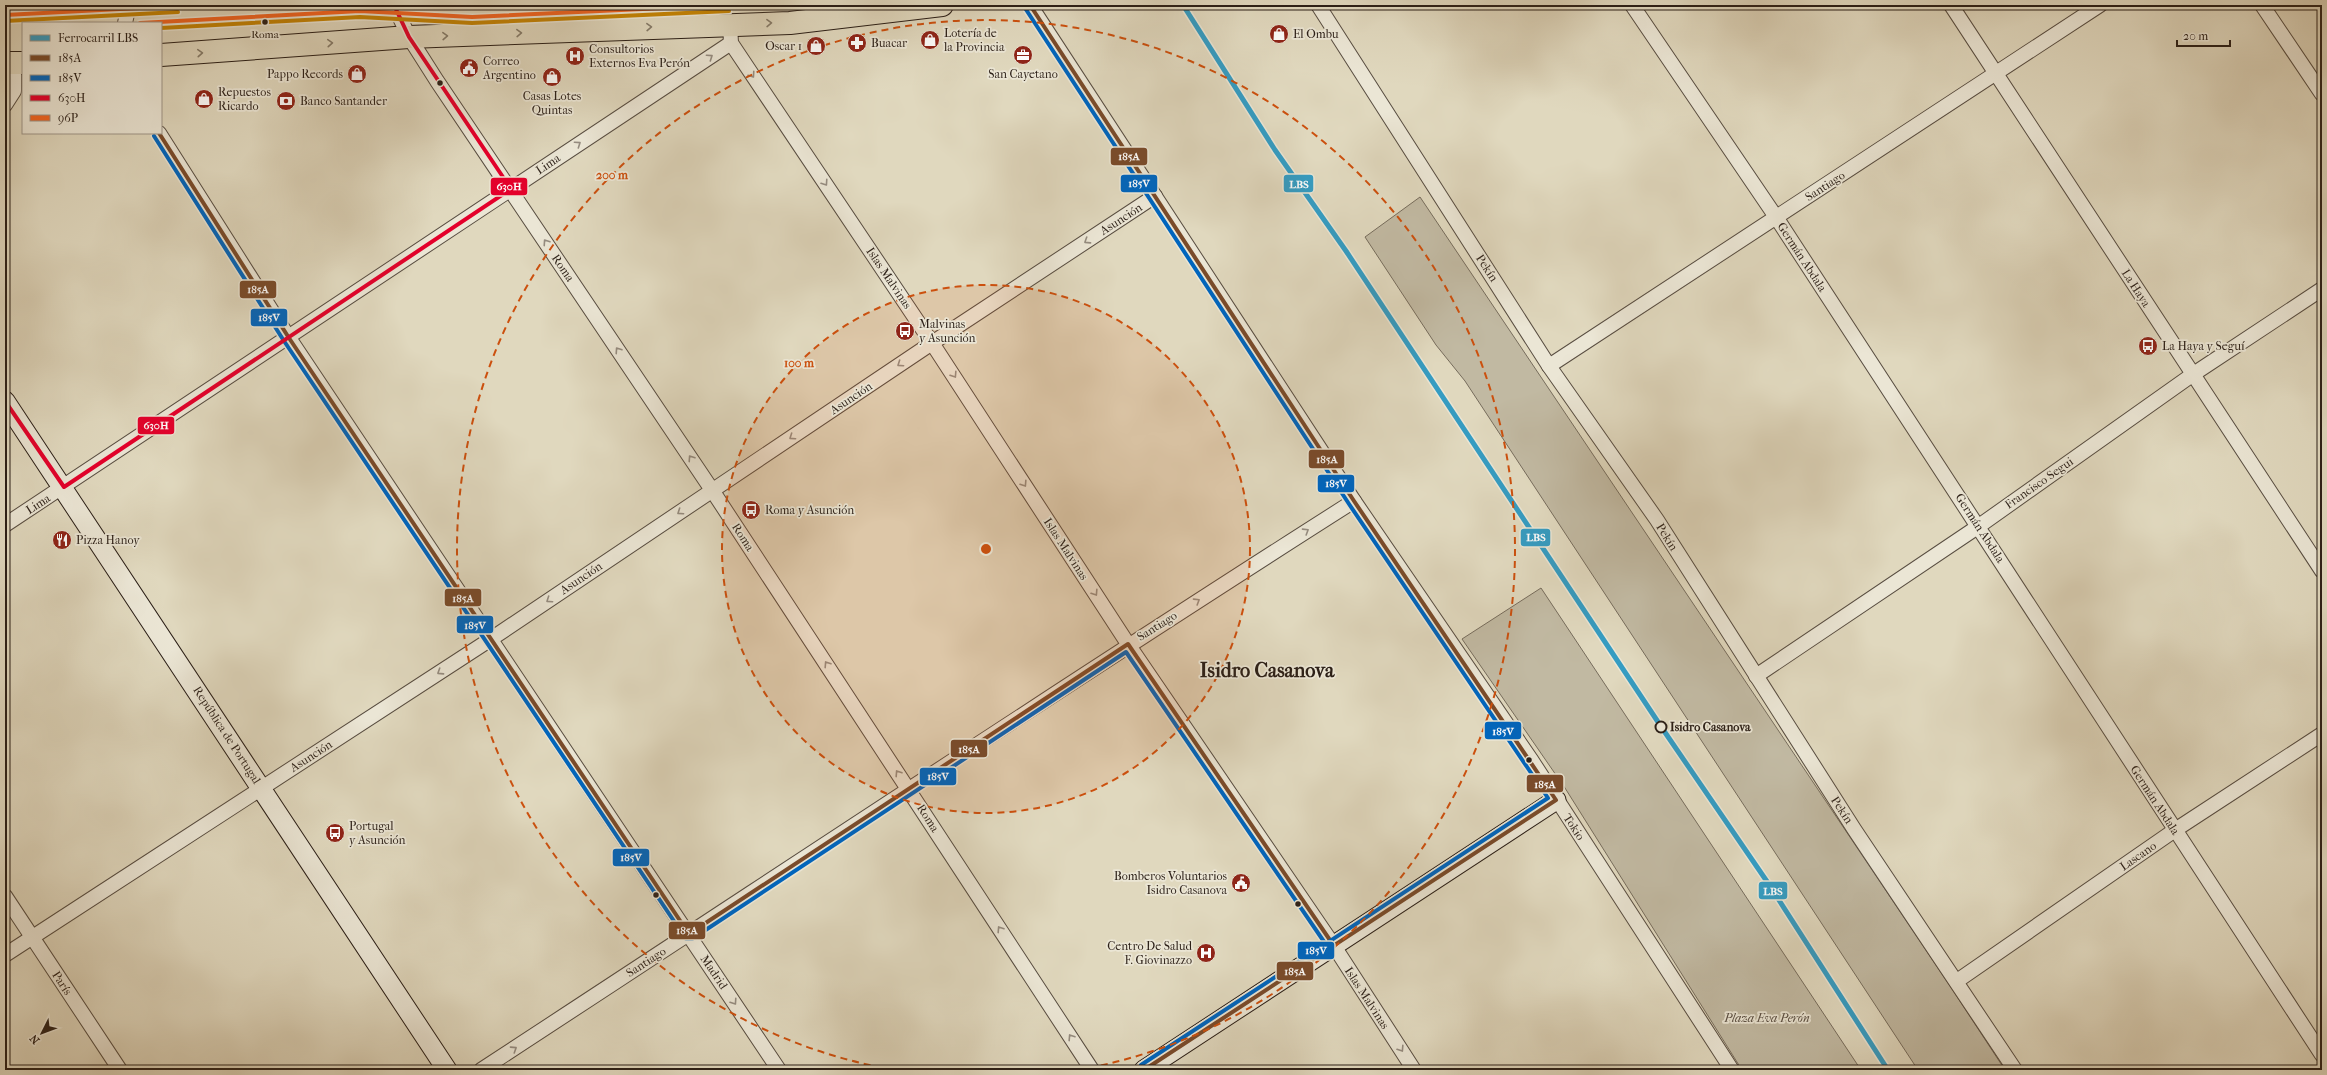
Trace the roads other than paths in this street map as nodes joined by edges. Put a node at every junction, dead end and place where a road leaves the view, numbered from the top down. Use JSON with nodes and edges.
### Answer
{"nodes":[{"id":1,"x":129,"y":5,"type":"edge"},
{"id":2,"x":394,"y":5,"type":"edge"},
{"id":3,"x":942,"y":5,"type":"edge"},
{"id":4,"x":1030,"y":5,"type":"edge"},
{"id":5,"x":1318,"y":5,"type":"edge"},
{"id":6,"x":1632,"y":5,"type":"edge"},
{"id":7,"x":1951,"y":5,"type":"edge"},
{"id":8,"x":2100,"y":5,"type":"edge"},
{"id":9,"x":2262,"y":5,"type":"edge"},
{"id":10,"x":125,"y":22,"type":"edge"},
{"id":11,"x":730,"y":33,"type":"junction"},
{"id":12,"x":409,"y":37,"type":"junction"},
{"id":13,"x":162,"y":55,"type":"edge"},
{"id":14,"x":14,"y":63,"type":"edge"},
{"id":15,"x":1996,"y":73,"type":"junction"},
{"id":16,"x":2322,"y":94,"type":"edge"},
{"id":17,"x":5,"y":105,"type":"edge"},
{"id":18,"x":160,"y":134,"type":"edge"},
{"id":19,"x":511,"y":189,"type":"junction"},
{"id":20,"x":1155,"y":196,"type":"junction"},
{"id":21,"x":1776,"y":217,"type":"junction"},
{"id":22,"x":2322,"y":289,"type":"edge"},
{"id":23,"x":289,"y":338,"type":"junction"},
{"id":24,"x":932,"y":343,"type":"junction"},
{"id":25,"x":1549,"y":366,"type":"junction"},
{"id":26,"x":2192,"y":375,"type":"junction"},
{"id":27,"x":5,"y":401,"type":"edge"},
{"id":28,"x":64,"y":487,"type":"junction"},
{"id":29,"x":712,"y":490,"type":"junction"},
{"id":30,"x":1354,"y":501,"type":"junction"},
{"id":31,"x":5,"y":525,"type":"edge"},
{"id":32,"x":1979,"y":526,"type":"junction"},
{"id":33,"x":2322,"y":571,"type":"edge"},
{"id":34,"x":491,"y":639,"type":"junction"},
{"id":35,"x":1128,"y":644,"type":"junction"},
{"id":36,"x":1756,"y":676,"type":"junction"},
{"id":37,"x":2322,"y":734,"type":"edge"},
{"id":38,"x":262,"y":788,"type":"junction"},
{"id":39,"x":909,"y":790,"type":"junction"},
{"id":40,"x":1556,"y":800,"type":"junction"},
{"id":41,"x":2175,"y":830,"type":"junction"},
{"id":42,"x":5,"y":896,"type":"edge"},
{"id":43,"x":689,"y":934,"type":"junction"},
{"id":44,"x":32,"y":938,"type":"junction"},
{"id":45,"x":1334,"y":946,"type":"junction"},
{"id":46,"x":5,"y":956,"type":"edge"},
{"id":47,"x":1957,"y":980,"type":"junction"},
{"id":48,"x":2322,"y":1055,"type":"edge"},
{"id":49,"x":120,"y":1070,"type":"edge"},
{"id":50,"x":447,"y":1070,"type":"edge"},
{"id":51,"x":481,"y":1070,"type":"edge"},
{"id":52,"x":779,"y":1070,"type":"edge"},
{"id":53,"x":1092,"y":1070,"type":"edge"},
{"id":54,"x":1144,"y":1070,"type":"edge"},
{"id":55,"x":1414,"y":1070,"type":"edge"},
{"id":56,"x":1732,"y":1070,"type":"edge"},
{"id":57,"x":2015,"y":1070,"type":"edge"}],
"edges":[{"from":1,"to":10,"type":"street"},
{"from":2,"to":12,"type":"street","name":"Roma"},
{"from":11,"to":3,"type":"highway","one_way":true},
{"from":4,"to":20,"type":"street","name":"Tokio"},
{"from":5,"to":25,"type":"street","name":"Pekín"},
{"from":6,"to":21,"type":"street","name":"Germán Abdala"},
{"from":7,"to":15,"type":"street","name":"La Haya"},
{"from":8,"to":15,"type":"street","name":"Santiago"},
{"from":9,"to":16,"type":"street"},
{"from":12,"to":11,"type":"highway","one_way":true},
{"from":19,"to":11,"type":"street","name":"Lima","one_way":true},
{"from":11,"to":24,"type":"street","name":"Islas Malvinas","one_way":true},
{"from":13,"to":12,"type":"highway","one_way":true},
{"from":12,"to":19,"type":"street","name":"Roma"},
{"from":14,"to":17,"type":"street"},
{"from":15,"to":21,"type":"street","name":"Santiago"},
{"from":15,"to":26,"type":"street","name":"La Haya"},
{"from":18,"to":23,"type":"street","name":"Madrid"},
{"from":19,"to":23,"type":"street","name":"Lima"},
{"from":29,"to":19,"type":"street","name":"Roma","one_way":true},
{"from":20,"to":24,"type":"street","name":"Asunción","one_way":true},
{"from":20,"to":30,"type":"street","name":"Tokio"},
{"from":21,"to":25,"type":"street","name":"Santiago"},
{"from":21,"to":32,"type":"street","name":"Germán Abdala"},
{"from":22,"to":26,"type":"street","name":"Francisco Segui"},
{"from":23,"to":28,"type":"street","name":"Lima"},
{"from":23,"to":34,"type":"street","name":"Madrid"},
{"from":24,"to":29,"type":"street","name":"Asunción","one_way":true},
{"from":24,"to":35,"type":"street","name":"Islas Malvinas","one_way":true},
{"from":25,"to":36,"type":"street","name":"Pekín"},
{"from":26,"to":32,"type":"street","name":"Francisco Segui"},
{"from":26,"to":33,"type":"street","name":"La Haya"},
{"from":27,"to":28,"type":"main road","name":"República de Portugal"},
{"from":28,"to":31,"type":"street","name":"Lima"},
{"from":28,"to":38,"type":"main road","name":"República de Portugal"},
{"from":29,"to":34,"type":"street","name":"Asunción","one_way":true},
{"from":39,"to":29,"type":"street","name":"Roma","one_way":true},
{"from":35,"to":30,"type":"street","name":"Santiago","one_way":true},
{"from":30,"to":40,"type":"street","name":"Tokio"},
{"from":32,"to":36,"type":"street","name":"Francisco Segui"},
{"from":32,"to":41,"type":"street","name":"Germán Abdala"},
{"from":34,"to":38,"type":"street","name":"Asunción","one_way":true},
{"from":34,"to":43,"type":"street","name":"Madrid"},
{"from":35,"to":39,"type":"street","name":"Santiago"},
{"from":35,"to":45,"type":"street","name":"Islas Malvinas"},
{"from":36,"to":47,"type":"street","name":"Pekín"},
{"from":37,"to":41,"type":"street","name":"Lascano"},
{"from":38,"to":44,"type":"street","name":"Asunción"},
{"from":38,"to":50,"type":"main road","name":"República de Portugal"},
{"from":39,"to":43,"type":"street","name":"Santiago"},
{"from":53,"to":39,"type":"street","name":"Roma","one_way":true},
{"from":40,"to":45,"type":"main road"},
{"from":40,"to":56,"type":"street","name":"Tokio"},
{"from":41,"to":47,"type":"street","name":"Lascano"},
{"from":41,"to":48,"type":"street","name":"Germán Abdala"},
{"from":42,"to":44,"type":"street","name":"París"},
{"from":51,"to":43,"type":"street","name":"Santiago","one_way":true},
{"from":43,"to":52,"type":"street","name":"Madrid","one_way":true},
{"from":44,"to":46,"type":"street","name":"Asunción"},
{"from":44,"to":49,"type":"street","name":"París"},
{"from":45,"to":54,"type":"main road"},
{"from":45,"to":55,"type":"street","name":"Islas Malvinas","one_way":true},
{"from":47,"to":57,"type":"street","name":"Pekín"}]}
